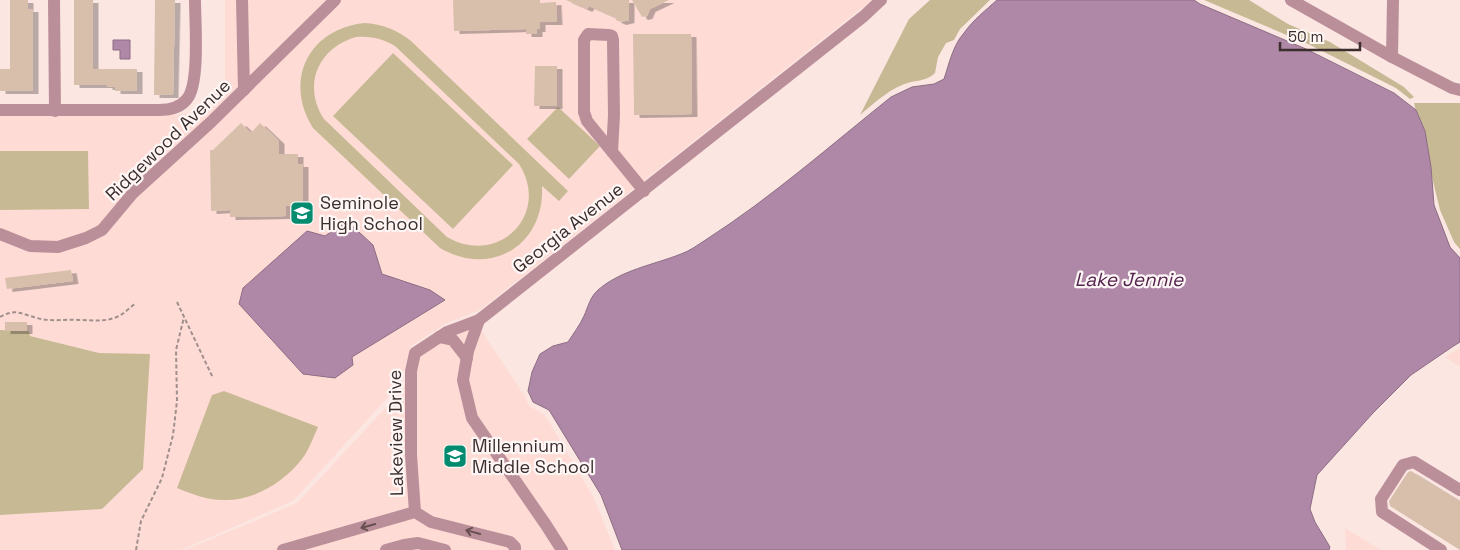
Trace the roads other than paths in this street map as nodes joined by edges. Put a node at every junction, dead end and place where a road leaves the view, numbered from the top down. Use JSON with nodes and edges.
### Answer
{"nodes":[{"id":1,"x":54,"y":0,"type":"edge"},
{"id":2,"x":195,"y":0,"type":"edge"},
{"id":3,"x":242,"y":0,"type":"edge"},
{"id":4,"x":335,"y":0,"type":"edge"},
{"id":5,"x":880,"y":0,"type":"edge"},
{"id":6,"x":1291,"y":0,"type":"edge"},
{"id":7,"x":1393,"y":0,"type":"edge"},
{"id":8,"x":1392,"y":57,"type":"junction"},
{"id":9,"x":244,"y":90,"type":"junction"},
{"id":10,"x":1460,"y":90,"type":"edge"},
{"id":11,"x":0,"y":110,"type":"edge"},
{"id":12,"x":54,"y":111,"type":"junction"},
{"id":13,"x":612,"y":152,"type":"junction"},
{"id":14,"x":644,"y":191,"type":"junction"},
{"id":15,"x":0,"y":234,"type":"edge"},
{"id":16,"x":479,"y":320,"type":"junction"},
{"id":17,"x":439,"y":337,"type":"junction"},
{"id":18,"x":467,"y":358,"type":"junction"},
{"id":19,"x":1460,"y":490,"type":"edge"},
{"id":20,"x":415,"y":512,"type":"junction"},
{"id":21,"x":283,"y":550,"type":"edge"},
{"id":22,"x":386,"y":550,"type":"edge"},
{"id":23,"x":445,"y":550,"type":"edge"},
{"id":24,"x":515,"y":550,"type":"edge"},
{"id":25,"x":562,"y":550,"type":"edge"},
{"id":26,"x":1441,"y":550,"type":"edge"}],
"edges":[{"from":1,"to":12,"type":"street"},
{"from":2,"to":12,"type":"street","name":"Ridgewood Avenue"},
{"from":3,"to":9,"type":"street"},
{"from":4,"to":9,"type":"street","name":"Ridgewood Avenue"},
{"from":5,"to":14,"type":"street","name":"Georgia Avenue"},
{"from":6,"to":8,"type":"street"},
{"from":7,"to":8,"type":"street"},
{"from":8,"to":10,"type":"street"},
{"from":9,"to":15,"type":"street","name":"Ridgewood Avenue"},
{"from":11,"to":12,"type":"street","name":"Ridgewood Avenue"},
{"from":13,"to":13,"type":"street"},
{"from":13,"to":14,"type":"street"},
{"from":14,"to":16,"type":"street","name":"Georgia Avenue"},
{"from":16,"to":17,"type":"street","name":"Lakeview Drive"},
{"from":16,"to":18,"type":"street"},
{"from":17,"to":18,"type":"street"},
{"from":17,"to":20,"type":"street","name":"Lakeview Drive"},
{"from":18,"to":25,"type":"street"},
{"from":19,"to":26,"type":"street"},
{"from":20,"to":21,"type":"street","name":"Lakeview Drive","one_way":true},
{"from":24,"to":20,"type":"street","name":"Lakeview Drive","one_way":true},
{"from":22,"to":23,"type":"street"}]}
